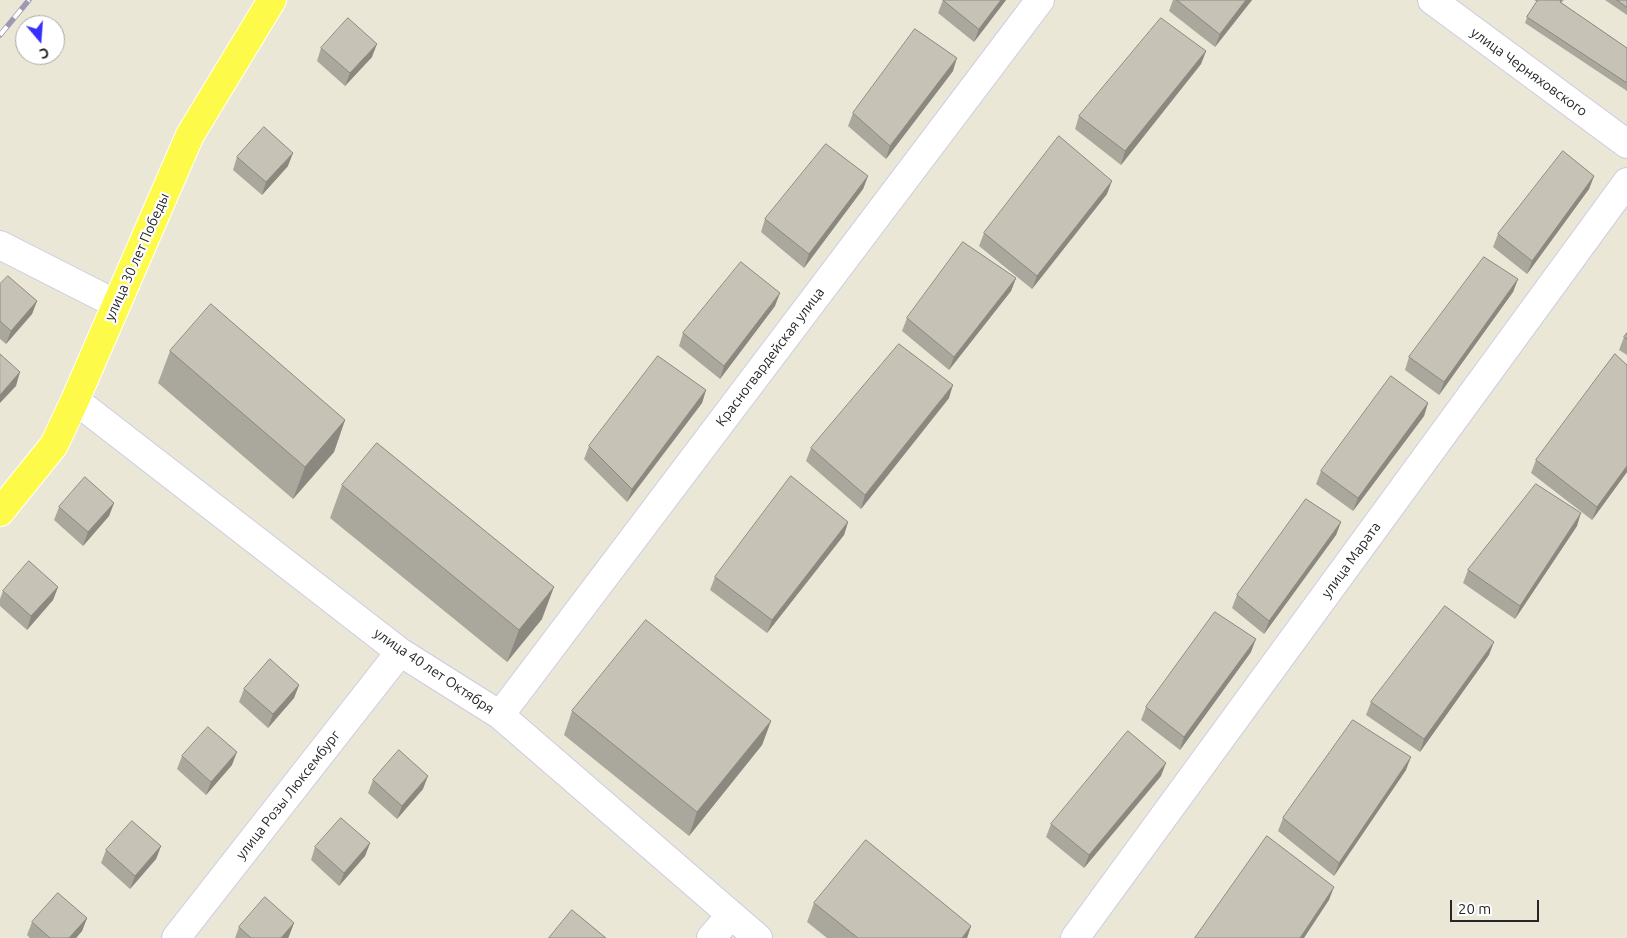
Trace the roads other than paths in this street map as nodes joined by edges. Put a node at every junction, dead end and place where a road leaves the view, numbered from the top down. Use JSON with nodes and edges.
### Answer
{"nodes":[{"id":1,"x":272,"y":0,"type":"edge"},
{"id":2,"x":1040,"y":0,"type":"edge"},
{"id":3,"x":1432,"y":0,"type":"edge"},
{"id":4,"x":1627,"y":144,"type":"edge"},
{"id":5,"x":1627,"y":182,"type":"edge"},
{"id":6,"x":0,"y":244,"type":"edge"},
{"id":7,"x":116,"y":304,"type":"junction"},
{"id":8,"x":75,"y":400,"type":"junction"},
{"id":9,"x":0,"y":512,"type":"edge"},
{"id":10,"x":400,"y":652,"type":"junction"},
{"id":11,"x":500,"y":715,"type":"junction"},
{"id":12,"x":731,"y":916,"type":"junction"},
{"id":13,"x":176,"y":938,"type":"edge"},
{"id":14,"x":711,"y":938,"type":"edge"},
{"id":15,"x":758,"y":938,"type":"edge"},
{"id":16,"x":1075,"y":938,"type":"edge"}],
"edges":[{"from":1,"to":7,"type":"main road","name":"улица 30 лет Победы"},
{"from":2,"to":11,"type":"street","name":"Красногвардейская улица"},
{"from":3,"to":4,"type":"street","name":"улица Черняховского"},
{"from":5,"to":16,"type":"street","name":"улица Марата"},
{"from":6,"to":7,"type":"street"},
{"from":7,"to":8,"type":"main road","name":"улица 30 лет Победы"},
{"from":8,"to":9,"type":"main road","name":"улица 30 лет Победы"},
{"from":8,"to":10,"type":"street","name":"улица 40 лет Октября"},
{"from":10,"to":11,"type":"street","name":"улица 40 лет Октября"},
{"from":10,"to":13,"type":"street","name":"улица Розы Люксембург"},
{"from":11,"to":12,"type":"street","name":"улица 40 лет Октября"},
{"from":12,"to":14,"type":"street"},
{"from":12,"to":15,"type":"street","name":"улица 40 лет Октября"}]}
